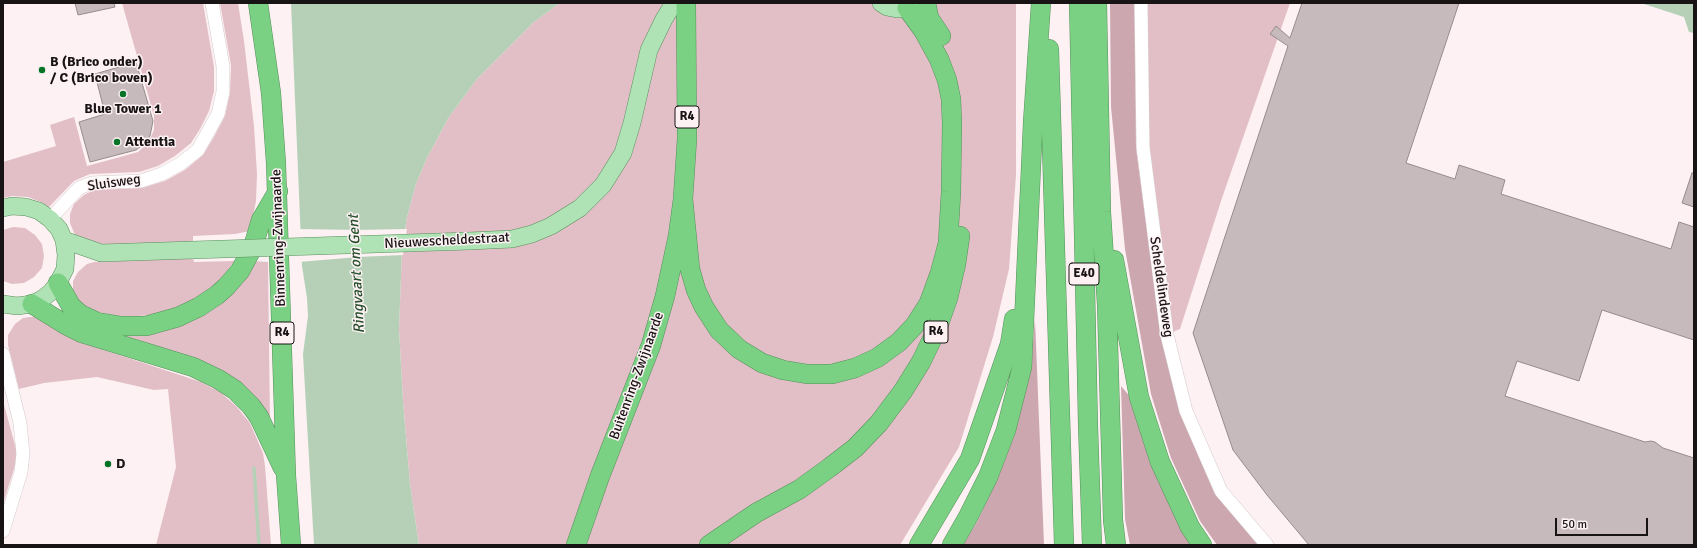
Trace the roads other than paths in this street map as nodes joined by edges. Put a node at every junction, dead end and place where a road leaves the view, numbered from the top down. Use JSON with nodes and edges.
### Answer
{"nodes":[{"id":1,"x":212,"y":3,"type":"edge"},
{"id":2,"x":258,"y":3,"type":"edge"},
{"id":3,"x":674,"y":3,"type":"edge"},
{"id":4,"x":686,"y":3,"type":"edge"},
{"id":5,"x":881,"y":3,"type":"edge"},
{"id":6,"x":926,"y":3,"type":"edge"},
{"id":7,"x":1041,"y":3,"type":"edge"},
{"id":8,"x":1048,"y":3,"type":"edge"},
{"id":9,"x":1079,"y":3,"type":"edge"},
{"id":10,"x":1097,"y":3,"type":"edge"},
{"id":11,"x":1141,"y":3,"type":"edge"},
{"id":12,"x":913,"y":6,"type":"edge"},
{"id":13,"x":1099,"y":107,"type":"junction"},
{"id":14,"x":278,"y":192,"type":"junction"},
{"id":15,"x":683,"y":199,"type":"junction"},
{"id":16,"x":3,"y":208,"type":"edge"},
{"id":17,"x":50,"y":219,"type":"junction"},
{"id":18,"x":1027,"y":235,"type":"junction"},
{"id":19,"x":64,"y":240,"type":"junction"},
{"id":20,"x":101,"y":253,"type":"junction"},
{"id":21,"x":63,"y":284,"type":"junction"},
{"id":22,"x":3,"y":304,"type":"edge"},
{"id":23,"x":32,"y":304,"type":"junction"},
{"id":24,"x":89,"y":327,"type":"junction"},
{"id":25,"x":3,"y":356,"type":"edge"},
{"id":26,"x":286,"y":475,"type":"junction"},
{"id":27,"x":3,"y":531,"type":"edge"},
{"id":28,"x":291,"y":545,"type":"edge"},
{"id":29,"x":576,"y":545,"type":"edge"},
{"id":30,"x":709,"y":545,"type":"edge"},
{"id":31,"x":919,"y":545,"type":"edge"},
{"id":32,"x":952,"y":545,"type":"edge"},
{"id":33,"x":1064,"y":545,"type":"edge"},
{"id":34,"x":1092,"y":545,"type":"edge"},
{"id":35,"x":1116,"y":545,"type":"edge"},
{"id":36,"x":1202,"y":545,"type":"edge"},
{"id":37,"x":1266,"y":545,"type":"edge"}],
"edges":[{"from":1,"to":17,"type":"street","name":"Sluisweg"},
{"from":2,"to":14,"type":"highway","name":"Binnenring-Zwijnaarde","number":"R4"},
{"from":3,"to":20,"type":"main road","name":"Nieuwescheldestraat","bridge":true},
{"from":4,"to":15,"type":"highway","name":"Buitenring-Zwijnaarde","number":"R4"},
{"from":5,"to":12,"type":"main road"},
{"from":6,"to":30,"type":"highway","number":"R4"},
{"from":7,"to":18,"type":"highway"},
{"from":8,"to":33,"type":"highway","number":"E40"},
{"from":9,"to":34,"type":"highway","number":"E40"},
{"from":10,"to":13,"type":"highway"},
{"from":11,"to":37,"type":"street","name":"Scheldelindeweg"},
{"from":12,"to":15,"type":"highway","number":"R4"},
{"from":13,"to":35,"type":"highway"},
{"from":13,"to":36,"type":"highway"},
{"from":14,"to":24,"type":"highway","number":"R4"},
{"from":14,"to":26,"type":"highway","name":"Binnenring-Zwijnaarde","number":"R4"},
{"from":15,"to":29,"type":"highway","name":"Buitenring-Zwijnaarde","number":"R4"},
{"from":16,"to":17,"type":"main road"},
{"from":17,"to":19,"type":"main road"},
{"from":18,"to":31,"type":"highway"},
{"from":18,"to":32,"type":"highway"},
{"from":19,"to":20,"type":"main road","name":"Nieuwescheldestraat"},
{"from":19,"to":21,"type":"main road"},
{"from":20,"to":21,"type":"main road","name":"Nieuwescheldestraat"},
{"from":21,"to":23,"type":"main road","name":"Nieuwescheldestraat"},
{"from":21,"to":24,"type":"highway","number":"R4"},
{"from":22,"to":23,"type":"main road"},
{"from":23,"to":24,"type":"highway","number":"R4"},
{"from":24,"to":26,"type":"highway","number":"R4"},
{"from":25,"to":27,"type":"street"},
{"from":26,"to":28,"type":"highway","name":"Binnenring-Zwijnaarde","number":"R4"}]}
